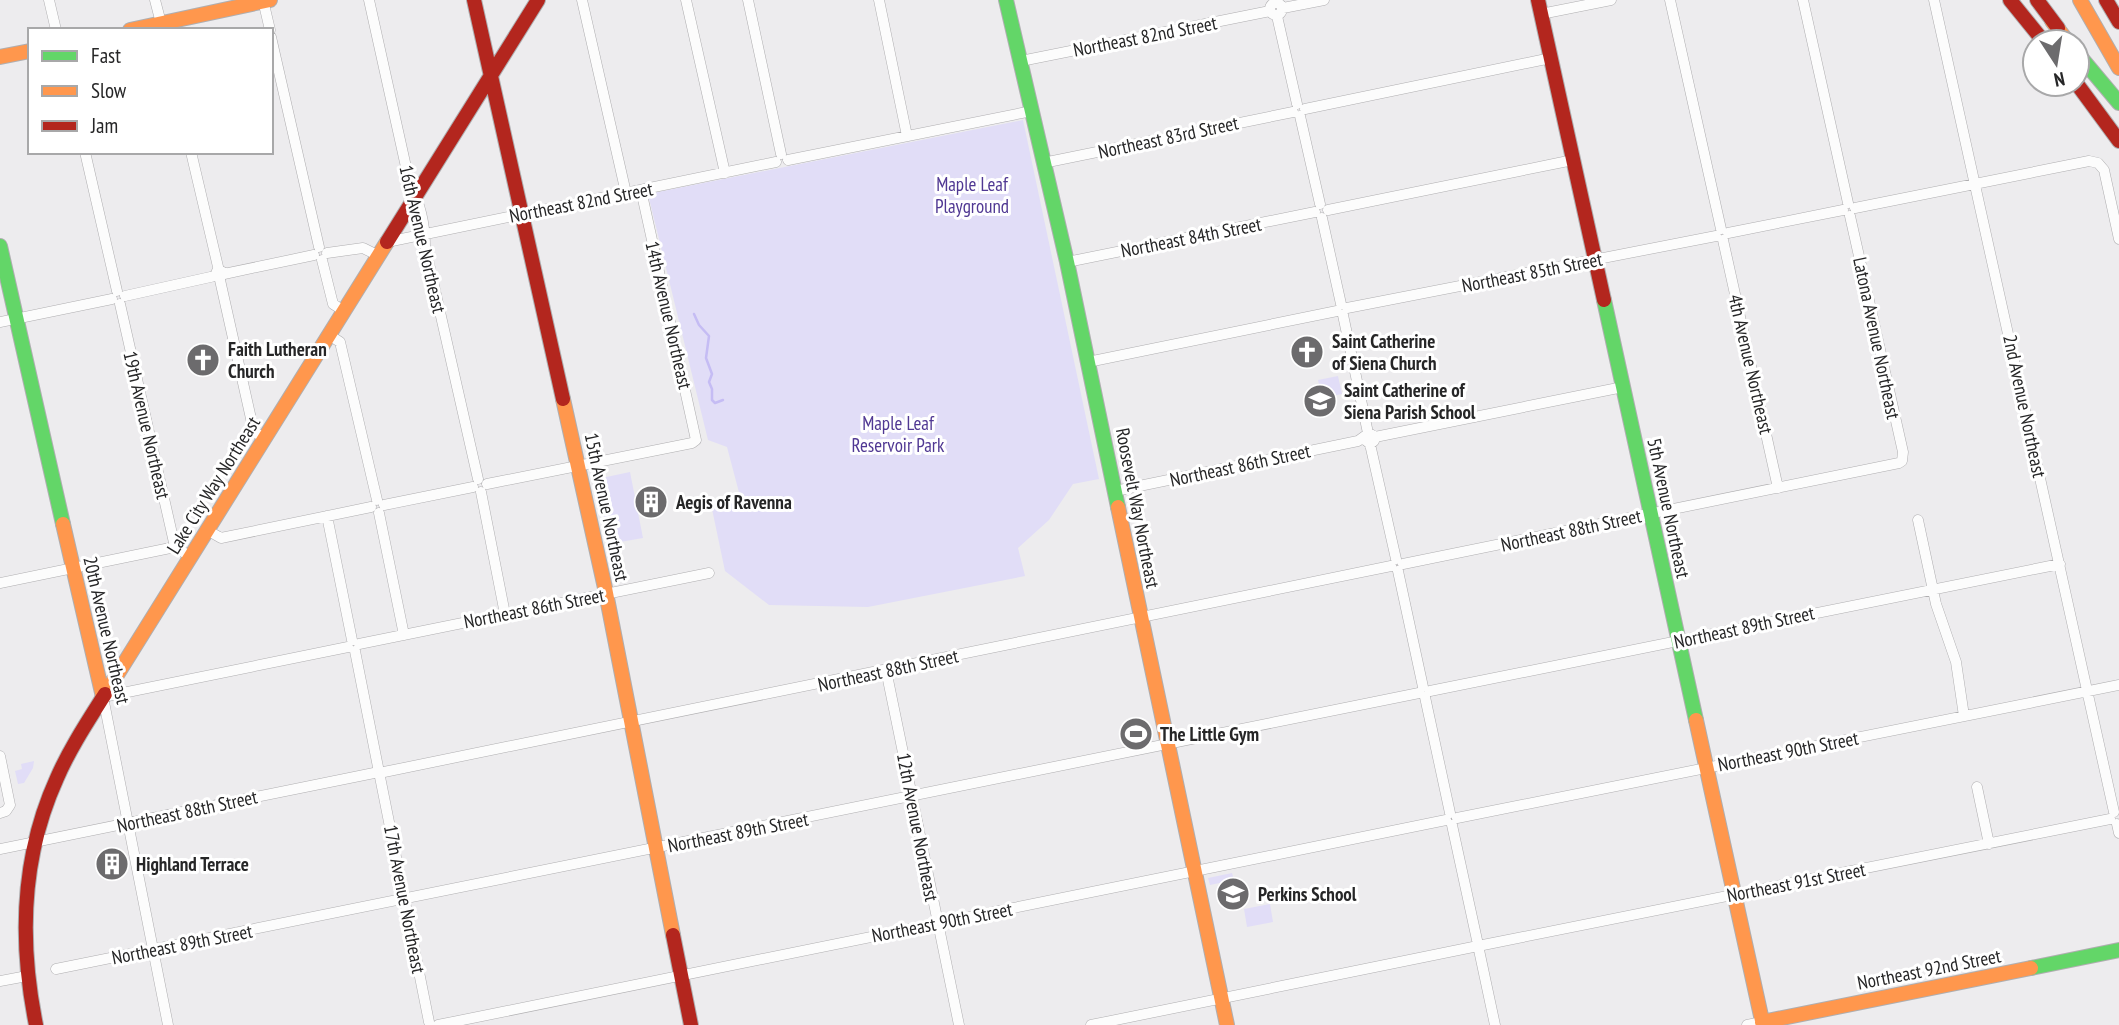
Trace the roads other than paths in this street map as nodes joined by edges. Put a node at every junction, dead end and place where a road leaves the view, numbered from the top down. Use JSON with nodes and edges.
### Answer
{"nodes":[{"id":1,"x":49,"y":0,"type":"edge"},
{"id":2,"x":155,"y":0,"type":"edge"},
{"id":3,"x":266,"y":0,"type":"edge"},
{"id":4,"x":369,"y":0,"type":"edge"},
{"id":5,"x":474,"y":0,"type":"edge"},
{"id":6,"x":538,"y":0,"type":"edge"},
{"id":7,"x":582,"y":0,"type":"edge"},
{"id":8,"x":686,"y":0,"type":"edge"},
{"id":9,"x":748,"y":0,"type":"edge"},
{"id":10,"x":879,"y":0,"type":"edge"},
{"id":11,"x":1006,"y":0,"type":"edge"},
{"id":12,"x":1324,"y":0,"type":"edge"},
{"id":13,"x":1611,"y":0,"type":"edge"},
{"id":14,"x":1670,"y":0,"type":"edge"},
{"id":15,"x":1803,"y":0,"type":"edge"},
{"id":16,"x":1934,"y":0,"type":"edge"},
{"id":17,"x":2010,"y":0,"type":"edge"},
{"id":18,"x":2035,"y":0,"type":"edge"},
{"id":19,"x":2080,"y":0,"type":"edge"},
{"id":20,"x":2106,"y":0,"type":"edge"},
{"id":21,"x":1539,"y":7,"type":"edge"},
{"id":22,"x":1276,"y":8,"type":"edge"},
{"id":23,"x":2119,"y":22,"type":"edge"},
{"id":24,"x":161,"y":27,"type":"edge"},
{"id":25,"x":56,"y":28,"type":"edge"},
{"id":26,"x":270,"y":28,"type":"edge"},
{"id":27,"x":2033,"y":28,"type":"edge"},
{"id":28,"x":2058,"y":28,"type":"edge"},
{"id":29,"x":273,"y":46,"type":"edge"},
{"id":30,"x":28,"y":51,"type":"edge"},
{"id":31,"x":0,"y":57,"type":"edge"},
{"id":32,"x":1551,"y":58,"type":"junction"},
{"id":33,"x":1021,"y":61,"type":"junction"},
{"id":34,"x":2119,"y":68,"type":"edge"},
{"id":35,"x":2091,"y":71,"type":"edge"},
{"id":36,"x":491,"y":74,"type":"junction"},
{"id":37,"x":2087,"y":98,"type":"edge"},
{"id":38,"x":2119,"y":103,"type":"edge"},
{"id":39,"x":1299,"y":110,"type":"junction"},
{"id":40,"x":1032,"y":111,"type":"junction"},
{"id":41,"x":907,"y":136,"type":"junction"},
{"id":42,"x":2119,"y":141,"type":"edge"},
{"id":43,"x":85,"y":154,"type":"edge"},
{"id":44,"x":191,"y":154,"type":"edge"},
{"id":45,"x":781,"y":159,"type":"junction"},
{"id":46,"x":1573,"y":160,"type":"junction"},
{"id":47,"x":1043,"y":163,"type":"junction"},
{"id":48,"x":725,"y":173,"type":"junction"},
{"id":49,"x":1976,"y":184,"type":"junction"},
{"id":50,"x":641,"y":190,"type":"junction"},
{"id":51,"x":626,"y":193,"type":"junction"},
{"id":52,"x":416,"y":196,"type":"junction"},
{"id":53,"x":1849,"y":209,"type":"junction"},
{"id":54,"x":1321,"y":211,"type":"junction"},
{"id":55,"x":523,"y":214,"type":"junction"},
{"id":56,"x":425,"y":234,"type":"junction"},
{"id":57,"x":1722,"y":234,"type":"junction"},
{"id":58,"x":2119,"y":239,"type":"edge"},
{"id":59,"x":387,"y":242,"type":"junction"},
{"id":60,"x":0,"y":246,"type":"edge"},
{"id":61,"x":321,"y":254,"type":"junction"},
{"id":62,"x":379,"y":256,"type":"junction"},
{"id":63,"x":1595,"y":259,"type":"junction"},
{"id":64,"x":1067,"y":262,"type":"junction"},
{"id":65,"x":219,"y":275,"type":"junction"},
{"id":66,"x":118,"y":297,"type":"junction"},
{"id":67,"x":1342,"y":309,"type":"junction"},
{"id":68,"x":344,"y":311,"type":"junction"},
{"id":69,"x":17,"y":319,"type":"junction"},
{"id":70,"x":0,"y":323,"type":"edge"},
{"id":71,"x":329,"y":335,"type":"junction"},
{"id":72,"x":1088,"y":362,"type":"junction"},
{"id":73,"x":1623,"y":387,"type":"junction"},
{"id":74,"x":265,"y":438,"type":"junction"},
{"id":75,"x":1369,"y":438,"type":"junction"},
{"id":76,"x":1902,"y":461,"type":"joint"},
{"id":77,"x":578,"y":466,"type":"junction"},
{"id":78,"x":480,"y":485,"type":"junction"},
{"id":79,"x":1778,"y":488,"type":"junction"},
{"id":80,"x":1115,"y":491,"type":"junction"},
{"id":81,"x":378,"y":506,"type":"junction"},
{"id":82,"x":1651,"y":514,"type":"junction"},
{"id":83,"x":327,"y":516,"type":"junction"},
{"id":84,"x":1918,"y":520,"type":"dead end"},
{"id":85,"x":207,"y":530,"type":"junction"},
{"id":86,"x":175,"y":547,"type":"junction"},
{"id":87,"x":191,"y":557,"type":"junction"},
{"id":88,"x":2060,"y":564,"type":"junction"},
{"id":89,"x":1397,"y":565,"type":"junction"},
{"id":90,"x":74,"y":569,"type":"junction"},
{"id":91,"x":709,"y":573,"type":"dead end"},
{"id":92,"x":0,"y":583,"type":"edge"},
{"id":93,"x":1933,"y":588,"type":"junction"},
{"id":94,"x":606,"y":593,"type":"junction"},
{"id":95,"x":505,"y":614,"type":"junction"},
{"id":96,"x":1141,"y":618,"type":"junction"},
{"id":97,"x":404,"y":635,"type":"junction"},
{"id":98,"x":1678,"y":640,"type":"junction"},
{"id":99,"x":354,"y":645,"type":"junction"},
{"id":100,"x":886,"y":670,"type":"junction"},
{"id":101,"x":2119,"y":685,"type":"edge"},
{"id":102,"x":2088,"y":691,"type":"junction"},
{"id":103,"x":1424,"y":692,"type":"junction"},
{"id":104,"x":103,"y":697,"type":"junction"},
{"id":105,"x":1964,"y":716,"type":"junction"},
{"id":106,"x":631,"y":722,"type":"junction"},
{"id":107,"x":1167,"y":746,"type":"junction"},
{"id":108,"x":0,"y":756,"type":"edge"},
{"id":109,"x":1706,"y":768,"type":"junction"},
{"id":110,"x":379,"y":772,"type":"junction"},
{"id":111,"x":1977,"y":787,"type":"dead end"},
{"id":112,"x":912,"y":797,"type":"junction"},
{"id":113,"x":3,"y":812,"type":"edge"},
{"id":114,"x":1451,"y":819,"type":"junction"},
{"id":115,"x":2116,"y":820,"type":"edge"},
{"id":116,"x":128,"y":824,"type":"junction"},
{"id":117,"x":34,"y":842,"type":"junction"},
{"id":118,"x":1989,"y":844,"type":"junction"},
{"id":119,"x":0,"y":849,"type":"edge"},
{"id":120,"x":657,"y":849,"type":"junction"},
{"id":121,"x":1195,"y":871,"type":"junction"},
{"id":122,"x":1734,"y":894,"type":"junction"},
{"id":123,"x":405,"y":899,"type":"junction"},
{"id":124,"x":937,"y":923,"type":"junction"},
{"id":125,"x":1478,"y":946,"type":"junction"},
{"id":126,"x":154,"y":949,"type":"junction"},
{"id":127,"x":2119,"y":950,"type":"edge"},
{"id":128,"x":56,"y":969,"type":"dead end"},
{"id":129,"x":681,"y":975,"type":"junction"},
{"id":130,"x":27,"y":976,"type":"junction"},
{"id":131,"x":0,"y":981,"type":"edge"},
{"id":132,"x":1221,"y":999,"type":"junction"},
{"id":133,"x":1763,"y":1023,"type":"edge"},
{"id":134,"x":432,"y":1024,"type":"edge"},
{"id":135,"x":36,"y":1025,"type":"edge"},
{"id":136,"x":168,"y":1025,"type":"edge"},
{"id":137,"x":691,"y":1025,"type":"edge"},
{"id":138,"x":959,"y":1025,"type":"edge"},
{"id":139,"x":1091,"y":1025,"type":"edge"},
{"id":140,"x":1227,"y":1025,"type":"edge"},
{"id":141,"x":1495,"y":1025,"type":"edge"},
{"id":142,"x":1747,"y":1025,"type":"edge"}],
"edges":[{"from":1,"to":25,"type":"street"},
{"from":2,"to":24,"type":"street"},
{"from":3,"to":24,"type":"main road"},
{"from":3,"to":26,"type":"street"},
{"from":4,"to":52,"type":"street","name":"16th Avenue Northeast"},
{"from":5,"to":36,"type":"main road","name":"15th Avenue Northeast"},
{"from":6,"to":36,"type":"main road","name":"Lake City Way Northeast"},
{"from":7,"to":51,"type":"street"},
{"from":8,"to":48,"type":"street"},
{"from":9,"to":45,"type":"street"},
{"from":10,"to":41,"type":"street"},
{"from":11,"to":33,"type":"main road","name":"Roosevelt Way Northeast"},
{"from":12,"to":22,"type":"street","name":"Northeast 82nd Street"},
{"from":13,"to":21,"type":"street"},
{"from":14,"to":57,"type":"street","name":"4th Avenue Northeast"},
{"from":15,"to":53,"type":"street","name":"Latona Avenue Northeast"},
{"from":16,"to":49,"type":"street","name":"2nd Avenue Northeast"},
{"from":17,"to":27,"type":"main road"},
{"from":18,"to":28,"type":"main road"},
{"from":19,"to":34,"type":"main road"},
{"from":20,"to":23,"type":"main road"},
{"from":21,"to":32,"type":"main road","name":"5th Avenue Northeast"},
{"from":22,"to":33,"type":"street","name":"Northeast 82nd Street"},
{"from":22,"to":39,"type":"street"},
{"from":29,"to":61,"type":"street"},
{"from":30,"to":31,"type":"main road"},
{"from":32,"to":39,"type":"street","name":"Northeast 83rd Street"},
{"from":32,"to":46,"type":"main road","name":"5th Avenue Northeast"},
{"from":33,"to":40,"type":"main road","name":"Roosevelt Way Northeast"},
{"from":35,"to":38,"type":"main road"},
{"from":36,"to":52,"type":"main road","name":"Lake City Way Northeast"},
{"from":36,"to":55,"type":"main road","name":"15th Avenue Northeast"},
{"from":37,"to":42,"type":"main road"},
{"from":39,"to":47,"type":"street","name":"Northeast 83rd Street"},
{"from":39,"to":54,"type":"street"},
{"from":40,"to":41,"type":"street","name":"Northeast 82nd Street"},
{"from":40,"to":47,"type":"main road","name":"Roosevelt Way Northeast"},
{"from":41,"to":45,"type":"street","name":"Northeast 82nd Street"},
{"from":43,"to":66,"type":"street","name":"19th Avenue Northeast"},
{"from":44,"to":65,"type":"street"},
{"from":45,"to":48,"type":"street","name":"Northeast 82nd Street"},
{"from":46,"to":54,"type":"street","name":"Northeast 84th Street"},
{"from":46,"to":63,"type":"main road","name":"5th Avenue Northeast"},
{"from":47,"to":64,"type":"main road","name":"Roosevelt Way Northeast"},
{"from":48,"to":50,"type":"street","name":"Northeast 82nd Street"},
{"from":49,"to":53,"type":"street","name":"Northeast 85th Street"},
{"from":49,"to":58,"type":"street","name":"Northeast 85th Street"},
{"from":49,"to":88,"type":"street","name":"2nd Avenue Northeast"},
{"from":50,"to":51,"type":"street","name":"Northeast 82nd Street"},
{"from":50,"to":77,"type":"street","name":"14th Avenue Northeast"},
{"from":51,"to":55,"type":"street","name":"Northeast 82nd Street"},
{"from":52,"to":56,"type":"street","name":"16th Avenue Northeast"},
{"from":52,"to":59,"type":"main road","name":"Lake City Way Northeast"},
{"from":53,"to":57,"type":"street","name":"Northeast 85th Street"},
{"from":53,"to":76,"type":"street","name":"Latona Avenue Northeast"},
{"from":54,"to":64,"type":"street","name":"Northeast 84th Street"},
{"from":54,"to":67,"type":"street"},
{"from":55,"to":56,"type":"street","name":"Northeast 82nd Street"},
{"from":55,"to":77,"type":"main road","name":"15th Avenue Northeast"},
{"from":56,"to":59,"type":"street","name":"Northeast 82nd Street"},
{"from":56,"to":78,"type":"street","name":"16th Avenue Northeast"},
{"from":57,"to":63,"type":"street","name":"Northeast 85th Street"},
{"from":57,"to":79,"type":"street","name":"4th Avenue Northeast"},
{"from":59,"to":62,"type":"main road","name":"Lake City Way Northeast"},
{"from":60,"to":69,"type":"main road","name":"20th Avenue Northeast"},
{"from":61,"to":62,"type":"street"},
{"from":61,"to":65,"type":"street"},
{"from":61,"to":68,"type":"street"},
{"from":62,"to":68,"type":"main road","name":"Lake City Way Northeast"},
{"from":63,"to":67,"type":"street","name":"Northeast 85th Street"},
{"from":63,"to":73,"type":"main road","name":"5th Avenue Northeast"},
{"from":64,"to":72,"type":"main road","name":"Roosevelt Way Northeast"},
{"from":65,"to":66,"type":"street"},
{"from":65,"to":74,"type":"street"},
{"from":66,"to":69,"type":"street"},
{"from":66,"to":86,"type":"street","name":"19th Avenue Northeast"},
{"from":67,"to":72,"type":"street","name":"Northeast 85th Street"},
{"from":67,"to":75,"type":"street"},
{"from":68,"to":71,"type":"main road","name":"Lake City Way Northeast"},
{"from":69,"to":70,"type":"street"},
{"from":69,"to":90,"type":"main road","name":"20th Avenue Northeast"},
{"from":71,"to":74,"type":"main road","name":"Lake City Way Northeast"},
{"from":71,"to":81,"type":"street"},
{"from":72,"to":80,"type":"main road","name":"Roosevelt Way Northeast"},
{"from":73,"to":75,"type":"street","name":"Northeast 86th Street"},
{"from":73,"to":82,"type":"main road","name":"5th Avenue Northeast"},
{"from":74,"to":85,"type":"main road","name":"Lake City Way Northeast"},
{"from":75,"to":80,"type":"street","name":"Northeast 86th Street"},
{"from":75,"to":89,"type":"street"},
{"from":76,"to":79,"type":"street","name":"Northeast 88th Street"},
{"from":77,"to":78,"type":"street"},
{"from":77,"to":94,"type":"main road","name":"15th Avenue Northeast"},
{"from":78,"to":81,"type":"street"},
{"from":78,"to":95,"type":"street","name":"16th Avenue Northeast"},
{"from":79,"to":82,"type":"street","name":"Northeast 88th Street"},
{"from":80,"to":96,"type":"main road","name":"Roosevelt Way Northeast"},
{"from":81,"to":83,"type":"street"},
{"from":81,"to":97,"type":"street"},
{"from":82,"to":89,"type":"street","name":"Northeast 88th Street"},
{"from":82,"to":98,"type":"main road","name":"5th Avenue Northeast"},
{"from":83,"to":85,"type":"street"},
{"from":83,"to":99,"type":"street","name":"17th Avenue Northeast"},
{"from":84,"to":93,"type":"street"},
{"from":85,"to":87,"type":"main road","name":"Lake City Way Northeast"},
{"from":86,"to":87,"type":"street"},
{"from":86,"to":90,"type":"street"},
{"from":87,"to":104,"type":"main road","name":"Lake City Way Northeast"},
{"from":88,"to":93,"type":"street","name":"Northeast 89th Street"},
{"from":88,"to":102,"type":"street","name":"2nd Avenue Northeast"},
{"from":89,"to":96,"type":"street","name":"Northeast 88th Street"},
{"from":89,"to":103,"type":"street"},
{"from":90,"to":92,"type":"street"},
{"from":90,"to":104,"type":"main road","name":"20th Avenue Northeast"},
{"from":91,"to":94,"type":"street","name":"Northeast 86th Street"},
{"from":93,"to":98,"type":"street","name":"Northeast 89th Street"},
{"from":93,"to":105,"type":"street"},
{"from":94,"to":95,"type":"street","name":"Northeast 86th Street"},
{"from":94,"to":106,"type":"main road","name":"15th Avenue Northeast"},
{"from":95,"to":97,"type":"street","name":"Northeast 86th Street"},
{"from":96,"to":100,"type":"street","name":"Northeast 88th Street"},
{"from":96,"to":107,"type":"main road","name":"Roosevelt Way Northeast"},
{"from":97,"to":99,"type":"street","name":"Northeast 86th Street"},
{"from":98,"to":103,"type":"street","name":"Northeast 89th Street"},
{"from":98,"to":109,"type":"main road","name":"5th Avenue Northeast"},
{"from":99,"to":104,"type":"street","name":"Northeast 86th Street"},
{"from":99,"to":110,"type":"street","name":"17th Avenue Northeast"},
{"from":100,"to":106,"type":"street","name":"Northeast 88th Street"},
{"from":100,"to":112,"type":"street","name":"12th Avenue Northeast"},
{"from":101,"to":102,"type":"street","name":"Northeast 90th Street"},
{"from":102,"to":105,"type":"street","name":"Northeast 90th Street"},
{"from":102,"to":115,"type":"street","name":"2nd Avenue Northeast"},
{"from":103,"to":107,"type":"street","name":"Northeast 89th Street"},
{"from":103,"to":114,"type":"street"},
{"from":104,"to":116,"type":"street","name":"20th Avenue Northeast"},
{"from":104,"to":117,"type":"main road","name":"Lake City Way Northeast"},
{"from":105,"to":109,"type":"street","name":"Northeast 90th Street"},
{"from":106,"to":110,"type":"street","name":"Northeast 88th Street"},
{"from":106,"to":120,"type":"main road","name":"15th Avenue Northeast"},
{"from":107,"to":112,"type":"street","name":"Northeast 89th Street"},
{"from":107,"to":121,"type":"main road","name":"Roosevelt Way Northeast"},
{"from":108,"to":113,"type":"street"},
{"from":109,"to":114,"type":"street","name":"Northeast 90th Street"},
{"from":109,"to":122,"type":"main road","name":"5th Avenue Northeast"},
{"from":110,"to":116,"type":"street","name":"Northeast 88th Street"},
{"from":110,"to":123,"type":"street","name":"17th Avenue Northeast"},
{"from":111,"to":118,"type":"street"},
{"from":112,"to":120,"type":"street","name":"Northeast 89th Street"},
{"from":112,"to":124,"type":"street","name":"12th Avenue Northeast"},
{"from":114,"to":121,"type":"street","name":"Northeast 90th Street"},
{"from":114,"to":125,"type":"street"},
{"from":115,"to":118,"type":"street","name":"Northeast 91st Street"},
{"from":116,"to":117,"type":"street","name":"Northeast 88th Street"},
{"from":116,"to":126,"type":"street","name":"20th Avenue Northeast"},
{"from":117,"to":119,"type":"street","name":"Northeast 88th Street"},
{"from":117,"to":130,"type":"main road","name":"Lake City Way Northeast"},
{"from":118,"to":122,"type":"street","name":"Northeast 91st Street"},
{"from":120,"to":123,"type":"street","name":"Northeast 89th Street"},
{"from":120,"to":129,"type":"main road","name":"15th Avenue Northeast"},
{"from":121,"to":124,"type":"street","name":"Northeast 90th Street"},
{"from":121,"to":132,"type":"main road","name":"Roosevelt Way Northeast"},
{"from":122,"to":125,"type":"street","name":"Northeast 91st Street"},
{"from":122,"to":133,"type":"main road","name":"5th Avenue Northeast"},
{"from":123,"to":126,"type":"street","name":"Northeast 89th Street"},
{"from":123,"to":134,"type":"street","name":"17th Avenue Northeast"},
{"from":124,"to":129,"type":"street","name":"Northeast 90th Street"},
{"from":124,"to":138,"type":"street","name":"12th Avenue Northeast"},
{"from":125,"to":132,"type":"street","name":"Northeast 91st Street"},
{"from":125,"to":141,"type":"street"},
{"from":126,"to":128,"type":"street","name":"Northeast 89th Street"},
{"from":126,"to":136,"type":"street","name":"20th Avenue Northeast"},
{"from":127,"to":133,"type":"main road","name":"Northeast 92nd Street"},
{"from":129,"to":134,"type":"street","name":"Northeast 90th Street"},
{"from":129,"to":137,"type":"main road","name":"15th Avenue Northeast"},
{"from":130,"to":131,"type":"street"},
{"from":130,"to":135,"type":"main road","name":"Lake City Way Northeast"},
{"from":132,"to":139,"type":"street","name":"Northeast 91st Street"},
{"from":132,"to":140,"type":"main road","name":"Roosevelt Way Northeast"},
{"from":133,"to":142,"type":"street","name":"Northeast 92nd Street"}]}
